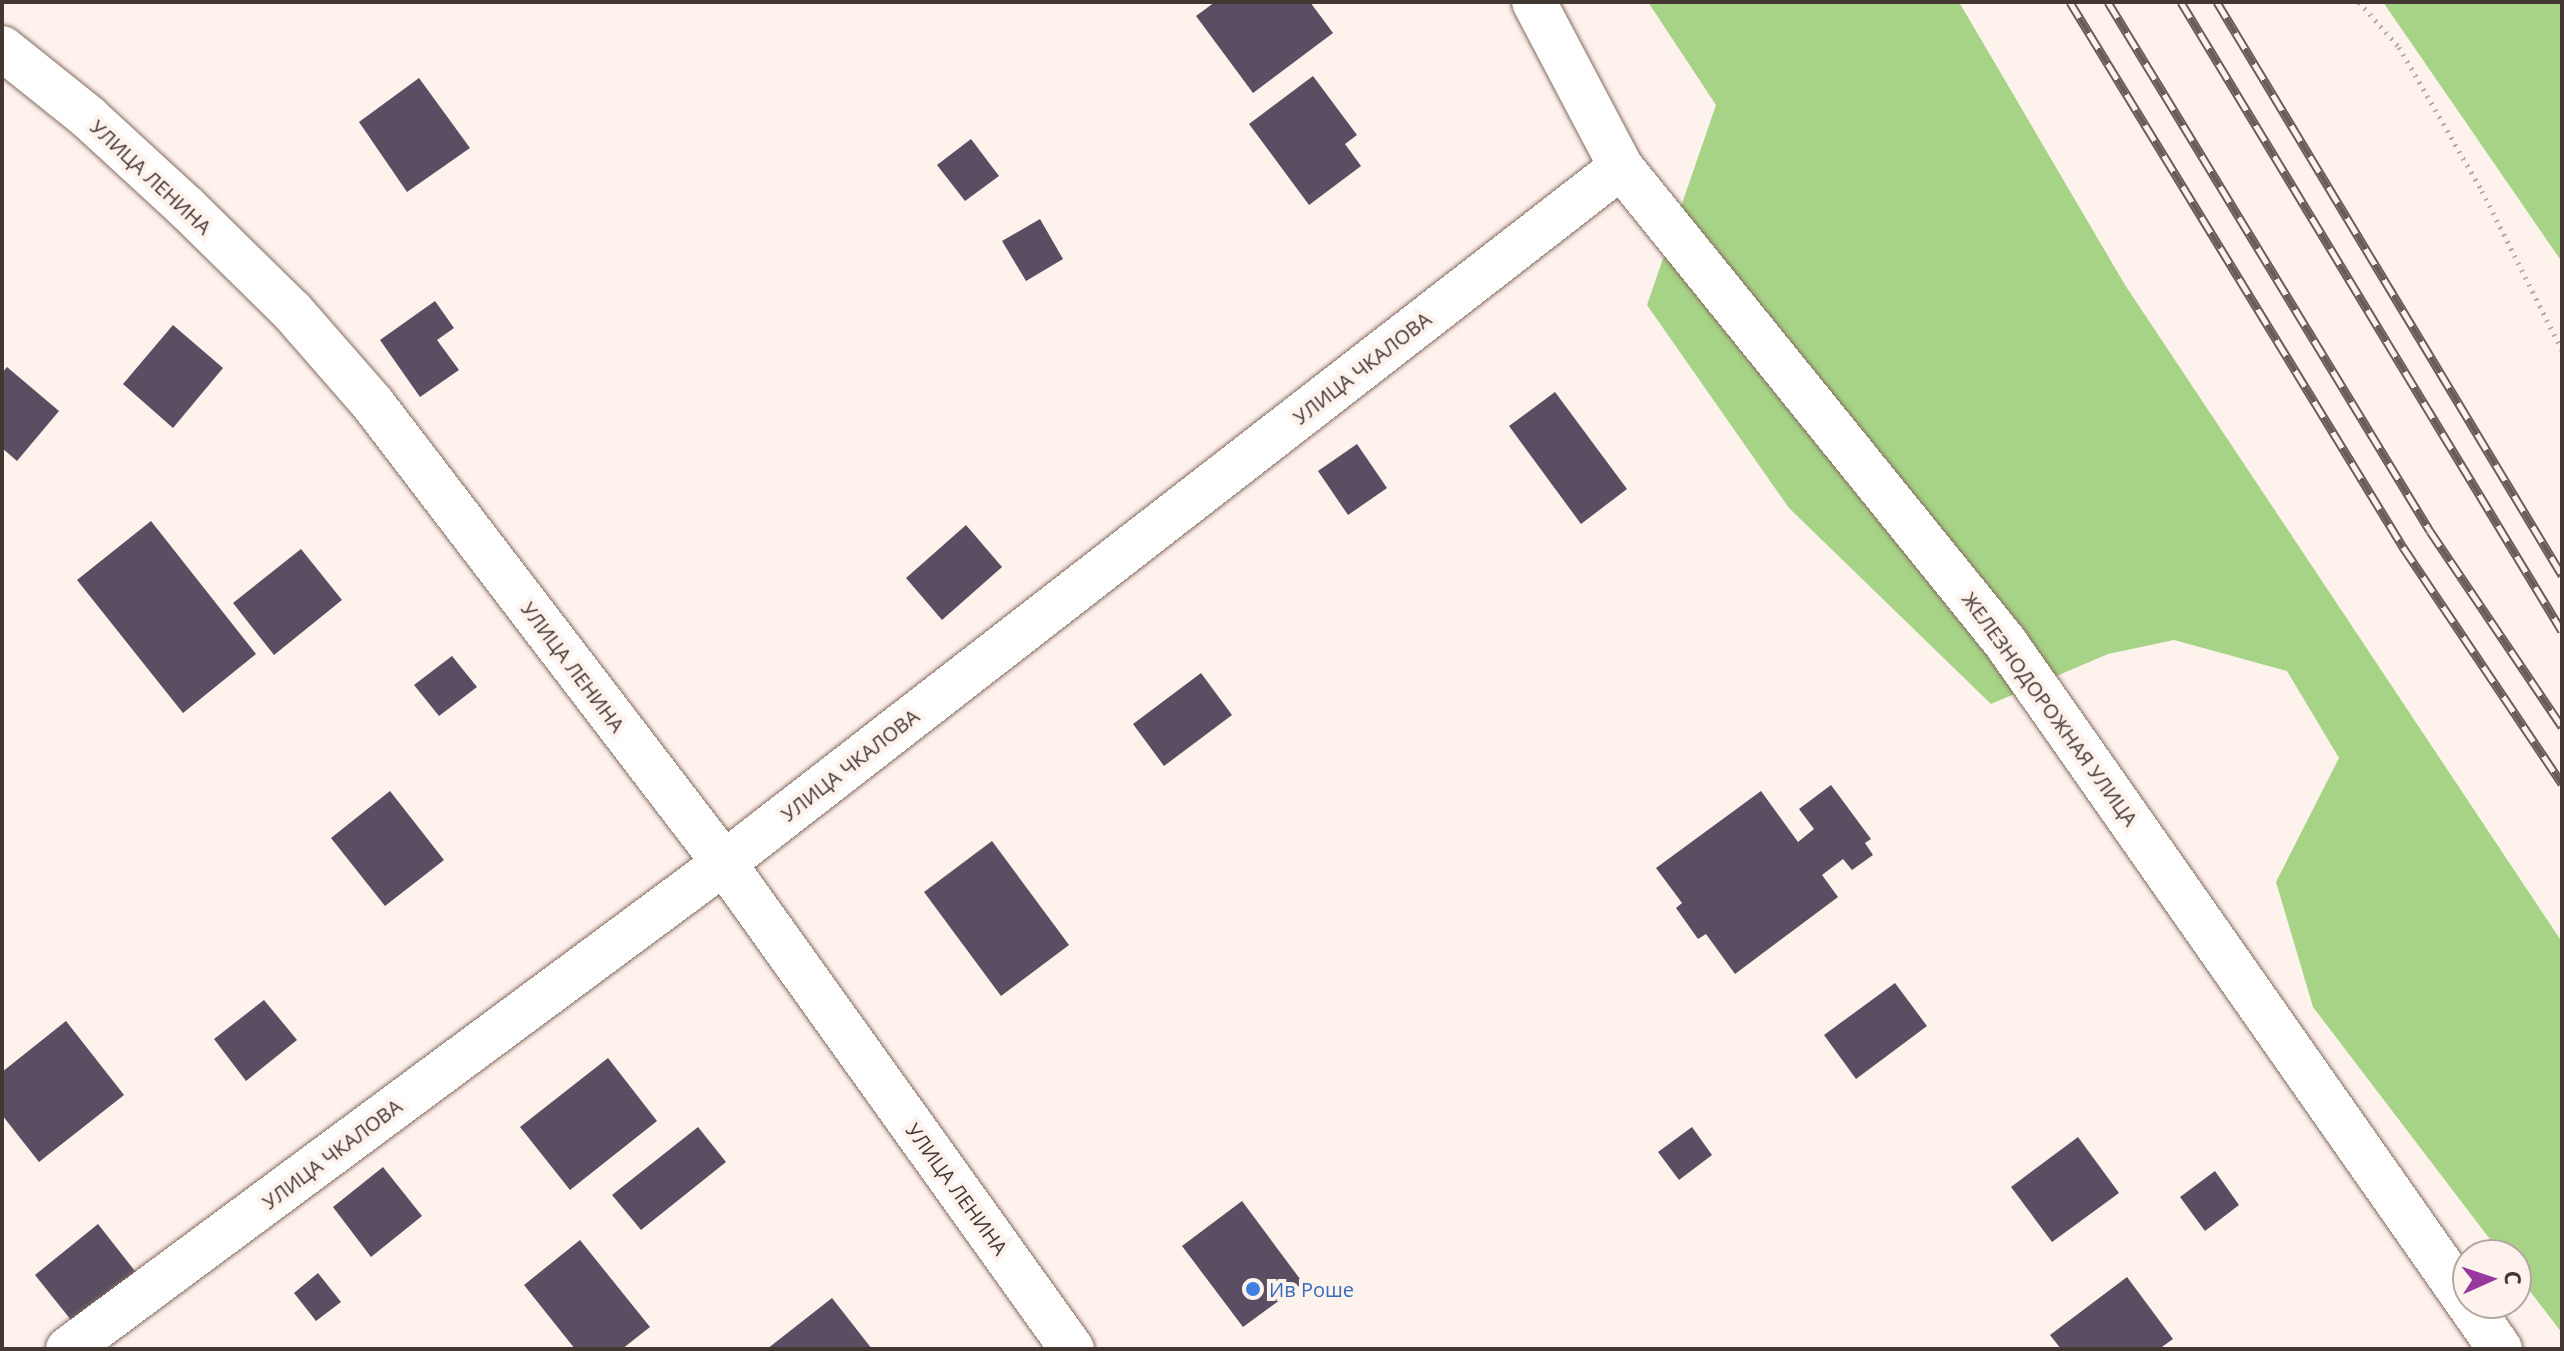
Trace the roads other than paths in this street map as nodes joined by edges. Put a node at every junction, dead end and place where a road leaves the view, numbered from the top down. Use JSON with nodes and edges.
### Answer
{"nodes":[{"id":1,"x":1534,"y":2,"type":"edge"},
{"id":2,"x":2,"y":48,"type":"edge"},
{"id":3,"x":1621,"y":167,"type":"junction"},
{"id":4,"x":724,"y":863,"type":"junction"},
{"id":5,"x":68,"y":1349,"type":"edge"},
{"id":6,"x":1072,"y":1349,"type":"edge"},
{"id":7,"x":2500,"y":1349,"type":"edge"}],
"edges":[{"from":1,"to":3,"type":"street","name":"ЖЕЛЕЗНОДОРОЖНАЯ УЛИЦА"},
{"from":2,"to":4,"type":"street","name":"УЛИЦА ЛЕНИНА"},
{"from":3,"to":4,"type":"street","name":"УЛИЦА ЧКАЛОВА"},
{"from":3,"to":7,"type":"street","name":"ЖЕЛЕЗНОДОРОЖНАЯ УЛИЦА"},
{"from":4,"to":5,"type":"street","name":"УЛИЦА ЧКАЛОВА"},
{"from":4,"to":6,"type":"street","name":"УЛИЦА ЛЕНИНА"}]}
